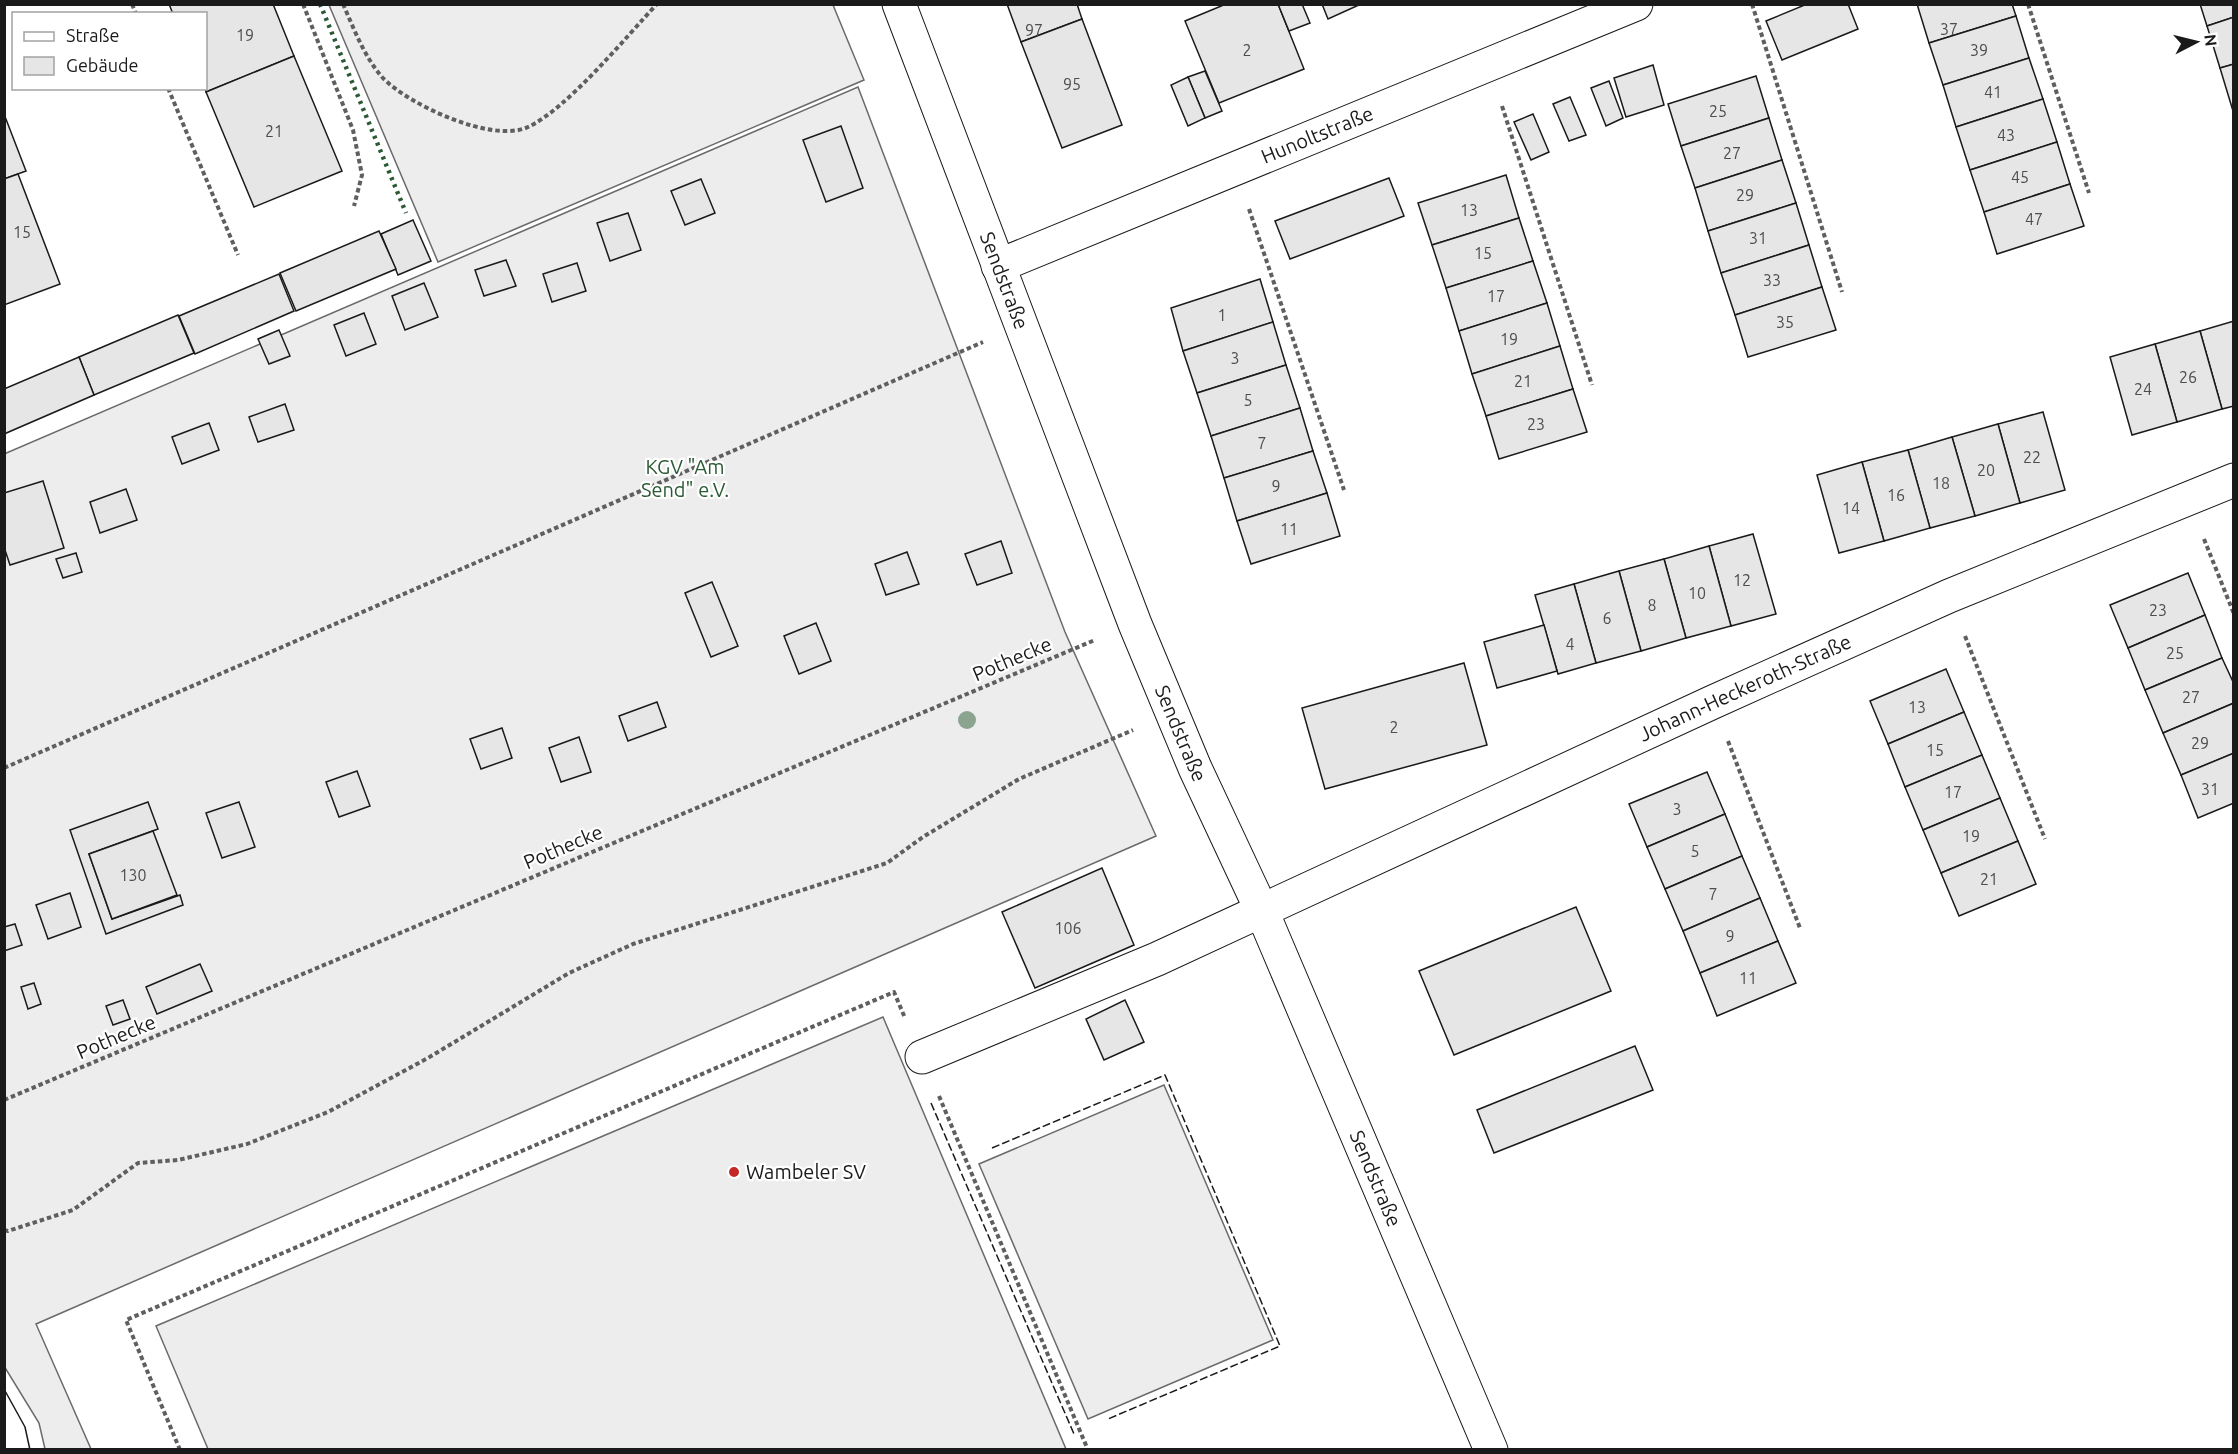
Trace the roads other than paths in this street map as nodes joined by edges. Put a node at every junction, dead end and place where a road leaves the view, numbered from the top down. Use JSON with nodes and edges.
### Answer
{"nodes":[{"id":1,"x":899,"y":4,"type":"edge"},
{"id":2,"x":1636,"y":4,"type":"edge"},
{"id":3,"x":998,"y":266,"type":"junction"},
{"id":4,"x":2234,"y":480,"type":"edge"},
{"id":5,"x":1261,"y":909,"type":"junction"},
{"id":6,"x":922,"y":1057,"type":"road end"},
{"id":7,"x":1491,"y":1449,"type":"edge"}],
"edges":[{"from":1,"to":3,"type":"street","name":"Sendstraße"},
{"from":2,"to":3,"type":"street","name":"Hunoltstraße"},
{"from":3,"to":5,"type":"street","name":"Sendstraße"},
{"from":4,"to":5,"type":"street","name":"Johann-Heckeroth-Straße"},
{"from":5,"to":6,"type":"street","name":"Johann-Heckeroth-Straße"},
{"from":5,"to":7,"type":"street","name":"Sendstraße"}]}
